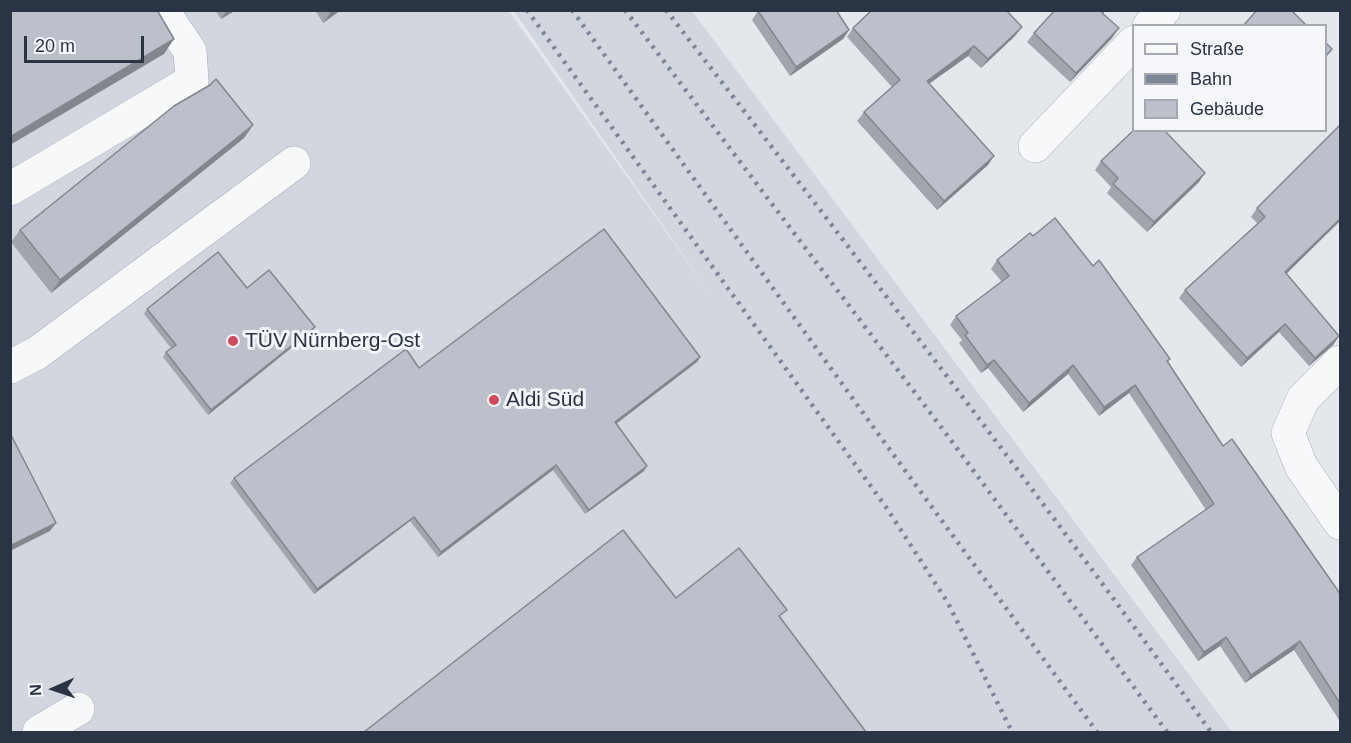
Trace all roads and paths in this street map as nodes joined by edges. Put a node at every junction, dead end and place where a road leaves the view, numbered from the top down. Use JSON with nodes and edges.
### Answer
{"nodes":[{"id":1,"x":162,"y":10,"type":"edge"},
{"id":2,"x":1164,"y":10,"type":"edge"},
{"id":3,"x":1151,"y":24,"type":"edge"},
{"id":4,"x":1132,"y":44,"type":"edge"},
{"id":5,"x":1035,"y":146,"type":"dead end"},
{"id":6,"x":294,"y":163,"type":"dead end"},
{"id":7,"x":10,"y":189,"type":"edge"},
{"id":8,"x":1341,"y":362,"type":"edge"},
{"id":9,"x":10,"y":367,"type":"edge"},
{"id":10,"x":1341,"y":523,"type":"edge"},
{"id":11,"x":78,"y":709,"type":"dead end"},
{"id":12,"x":39,"y":732,"type":"edge"}],
"edges":[{"from":1,"to":7,"type":"street"},
{"from":2,"to":3,"type":"street"},
{"from":4,"to":5,"type":"street"},
{"from":6,"to":9,"type":"street"},
{"from":8,"to":10,"type":"street"},
{"from":11,"to":12,"type":"street"}]}
